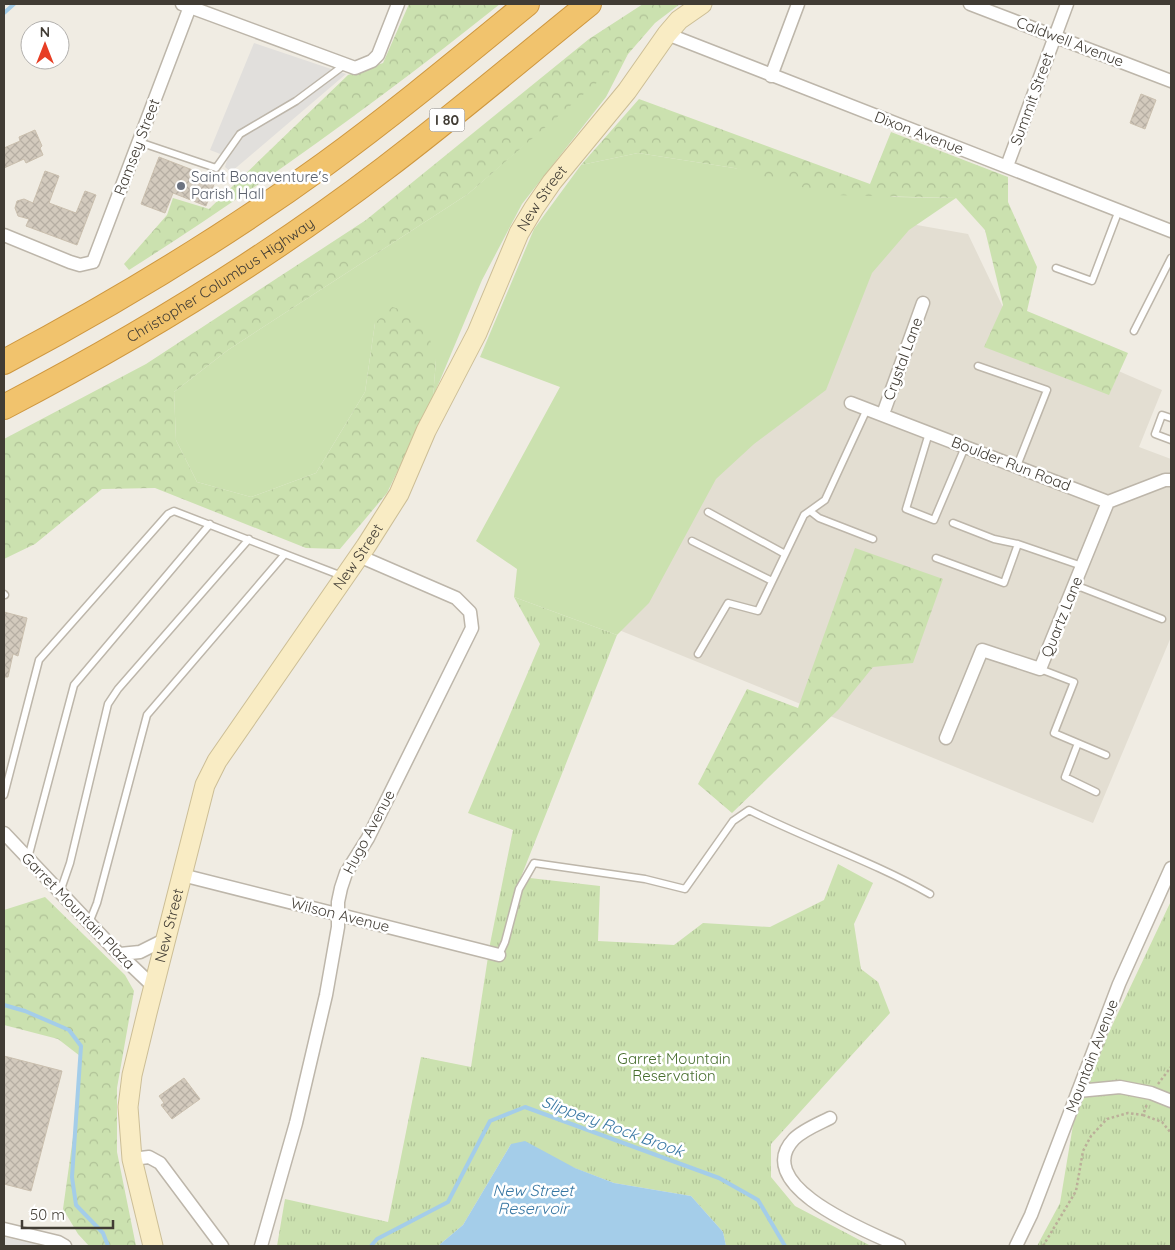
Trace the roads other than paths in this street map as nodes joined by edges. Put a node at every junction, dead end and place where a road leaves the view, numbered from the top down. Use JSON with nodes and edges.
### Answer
{"nodes":[{"id":1,"x":398,"y":4,"type":"edge"},
{"id":2,"x":527,"y":4,"type":"edge"},
{"id":3,"x":589,"y":4,"type":"edge"},
{"id":4,"x":702,"y":4,"type":"edge"},
{"id":5,"x":798,"y":4,"type":"edge"},
{"id":6,"x":970,"y":4,"type":"edge"},
{"id":7,"x":1067,"y":4,"type":"edge"},
{"id":8,"x":187,"y":5,"type":"edge"},
{"id":9,"x":667,"y":34,"type":"junction"},
{"id":10,"x":1055,"y":36,"type":"junction"},
{"id":11,"x":337,"y":63,"type":"junction"},
{"id":12,"x":772,"y":76,"type":"junction"},
{"id":13,"x":1171,"y":81,"type":"edge"},
{"id":14,"x":139,"y":142,"type":"junction"},
{"id":15,"x":1007,"y":166,"type":"junction"},
{"id":16,"x":1119,"y":210,"type":"junction"},
{"id":17,"x":1171,"y":231,"type":"edge"},
{"id":18,"x":4,"y":236,"type":"edge"},
{"id":19,"x":1171,"y":258,"type":"edge"},
{"id":20,"x":1056,"y":268,"type":"dead end"},
{"id":21,"x":923,"y":303,"type":"dead end"},
{"id":22,"x":1134,"y":331,"type":"dead end"},
{"id":23,"x":4,"y":362,"type":"edge"},
{"id":24,"x":978,"y":366,"type":"dead end"},
{"id":25,"x":851,"y":403,"type":"dead end"},
{"id":26,"x":4,"y":409,"type":"edge"},
{"id":27,"x":867,"y":409,"type":"junction"},
{"id":28,"x":882,"y":414,"type":"junction"},
{"id":29,"x":1171,"y":418,"type":"edge"},
{"id":30,"x":929,"y":433,"type":"junction"},
{"id":31,"x":1171,"y":440,"type":"edge"},
{"id":32,"x":965,"y":447,"type":"junction"},
{"id":33,"x":1017,"y":466,"type":"junction"},
{"id":34,"x":1171,"y":480,"type":"edge"},
{"id":35,"x":1108,"y":502,"type":"junction"},
{"id":36,"x":810,"y":511,"type":"junction"},
{"id":37,"x":708,"y":512,"type":"dead end"},
{"id":38,"x":953,"y":523,"type":"dead end"},
{"id":39,"x":210,"y":524,"type":"junction"},
{"id":40,"x":249,"y":539,"type":"junction"},
{"id":41,"x":873,"y":539,"type":"dead end"},
{"id":42,"x":692,"y":541,"type":"dead end"},
{"id":43,"x":1018,"y":544,"type":"junction"},
{"id":44,"x":285,"y":554,"type":"junction"},
{"id":45,"x":785,"y":554,"type":"junction"},
{"id":46,"x":359,"y":556,"type":"junction"},
{"id":47,"x":936,"y":558,"type":"dead end"},
{"id":48,"x":1082,"y":566,"type":"junction"},
{"id":49,"x":345,"y":577,"type":"junction"},
{"id":50,"x":772,"y":581,"type":"junction"},
{"id":51,"x":1075,"y":585,"type":"junction"},
{"id":52,"x":1162,"y":619,"type":"dead end"},
{"id":53,"x":698,"y":654,"type":"dead end"},
{"id":54,"x":1040,"y":670,"type":"junction"},
{"id":55,"x":946,"y":738,"type":"dead end"},
{"id":56,"x":1078,"y":744,"type":"junction"},
{"id":57,"x":1106,"y":755,"type":"dead end"},
{"id":58,"x":1096,"y":792,"type":"dead end"},
{"id":59,"x":4,"y":795,"type":"edge"},
{"id":60,"x":4,"y":833,"type":"edge"},
{"id":61,"x":28,"y":859,"type":"junction"},
{"id":62,"x":1171,"y":868,"type":"edge"},
{"id":63,"x":182,"y":875,"type":"junction"},
{"id":64,"x":60,"y":892,"type":"junction"},
{"id":65,"x":930,"y":894,"type":"dead end"},
{"id":66,"x":338,"y":914,"type":"junction"},
{"id":67,"x":89,"y":923,"type":"junction"},
{"id":68,"x":166,"y":939,"type":"junction"},
{"id":69,"x":120,"y":954,"type":"junction"},
{"id":70,"x":499,"y":955,"type":"joint"},
{"id":71,"x":154,"y":987,"type":"junction"},
{"id":72,"x":1078,"y":1091,"type":"junction"},
{"id":73,"x":1171,"y":1101,"type":"edge"},
{"id":74,"x":830,"y":1118,"type":"dead end"},
{"id":75,"x":132,"y":1159,"type":"junction"},
{"id":76,"x":4,"y":1229,"type":"edge"},
{"id":77,"x":35,"y":1241,"type":"edge"},
{"id":78,"x":65,"y":1246,"type":"edge"},
{"id":79,"x":153,"y":1246,"type":"edge"},
{"id":80,"x":222,"y":1246,"type":"edge"},
{"id":81,"x":261,"y":1246,"type":"edge"},
{"id":82,"x":899,"y":1246,"type":"edge"},
{"id":83,"x":1016,"y":1246,"type":"edge"}],
"edges":[{"from":1,"to":11,"type":"street"},
{"from":2,"to":23,"type":"highway","number":"I 80"},
{"from":3,"to":26,"type":"highway","name":"Christopher Columbus Highway","number":"I 80"},
{"from":4,"to":9,"type":"street","name":"New Street"},
{"from":5,"to":12,"type":"street"},
{"from":6,"to":10,"type":"street","name":"Caldwell Avenue"},
{"from":7,"to":10,"type":"street","name":"Summit Street"},
{"from":8,"to":11,"type":"street"},
{"from":8,"to":14,"type":"street","name":"Ramsey Street"},
{"from":9,"to":12,"type":"street","name":"Dixon Avenue"},
{"from":9,"to":46,"type":"street","name":"New Street"},
{"from":10,"to":13,"type":"street","name":"Caldwell Avenue"},
{"from":10,"to":15,"type":"street","name":"Summit Street"},
{"from":11,"to":14,"type":"lane"},
{"from":12,"to":15,"type":"street","name":"Dixon Avenue"},
{"from":14,"to":18,"type":"street","name":"Ramsey Street"},
{"from":15,"to":16,"type":"street","name":"Dixon Avenue"},
{"from":16,"to":17,"type":"street","name":"Dixon Avenue"},
{"from":16,"to":20,"type":"lane"},
{"from":19,"to":22,"type":"lane"},
{"from":21,"to":28,"type":"street","name":"Crystal Lane"},
{"from":24,"to":33,"type":"lane"},
{"from":25,"to":27,"type":"street","name":"Boulder Run Road"},
{"from":27,"to":28,"type":"street","name":"Boulder Run Road"},
{"from":27,"to":36,"type":"lane"},
{"from":28,"to":30,"type":"street","name":"Boulder Run Road"},
{"from":29,"to":31,"type":"lane"},
{"from":30,"to":32,"type":"street","name":"Boulder Run Road"},
{"from":30,"to":32,"type":"lane"},
{"from":32,"to":33,"type":"street","name":"Boulder Run Road"},
{"from":33,"to":35,"type":"street","name":"Boulder Run Road"},
{"from":34,"to":35,"type":"street"},
{"from":35,"to":48,"type":"street","name":"Quartz Lane"},
{"from":36,"to":41,"type":"lane"},
{"from":36,"to":45,"type":"lane"},
{"from":37,"to":45,"type":"lane"},
{"from":38,"to":43,"type":"lane"},
{"from":39,"to":40,"type":"lane"},
{"from":39,"to":59,"type":"lane"},
{"from":39,"to":61,"type":"lane"},
{"from":40,"to":44,"type":"lane"},
{"from":40,"to":64,"type":"lane"},
{"from":42,"to":50,"type":"lane"},
{"from":43,"to":47,"type":"lane"},
{"from":43,"to":48,"type":"lane"},
{"from":44,"to":49,"type":"lane"},
{"from":44,"to":67,"type":"lane"},
{"from":45,"to":50,"type":"lane"},
{"from":46,"to":49,"type":"street","name":"New Street"},
{"from":46,"to":66,"type":"street","name":"Hugo Avenue"},
{"from":48,"to":51,"type":"street","name":"Quartz Lane"},
{"from":49,"to":63,"type":"street","name":"New Street"},
{"from":50,"to":53,"type":"lane"},
{"from":51,"to":52,"type":"lane"},
{"from":51,"to":54,"type":"street","name":"Quartz Lane"},
{"from":54,"to":55,"type":"street","name":"Quartz Lane"},
{"from":54,"to":56,"type":"lane"},
{"from":56,"to":57,"type":"lane"},
{"from":56,"to":58,"type":"lane"},
{"from":60,"to":61,"type":"street","name":"Garret Mountain Plaza"},
{"from":61,"to":64,"type":"street","name":"Garret Mountain Plaza"},
{"from":62,"to":72,"type":"street","name":"Mountain Avenue"},
{"from":63,"to":66,"type":"street","name":"Wilson Avenue"},
{"from":63,"to":68,"type":"street","name":"New Street"},
{"from":64,"to":67,"type":"street","name":"Garret Mountain Plaza"},
{"from":65,"to":70,"type":"lane"},
{"from":66,"to":70,"type":"street","name":"Wilson Avenue"},
{"from":66,"to":81,"type":"street","name":"Hugo Avenue"},
{"from":67,"to":69,"type":"street","name":"Garret Mountain Plaza"},
{"from":68,"to":69,"type":"street"},
{"from":68,"to":71,"type":"street","name":"New Street"},
{"from":69,"to":71,"type":"street","name":"Garret Mountain Plaza"},
{"from":71,"to":75,"type":"street","name":"New Street"},
{"from":72,"to":73,"type":"street"},
{"from":72,"to":83,"type":"street","name":"Mountain Avenue"},
{"from":74,"to":82,"type":"street"},
{"from":75,"to":79,"type":"street","name":"New Street"},
{"from":75,"to":80,"type":"street"},
{"from":76,"to":77,"type":"street"},
{"from":77,"to":78,"type":"street"}]}
